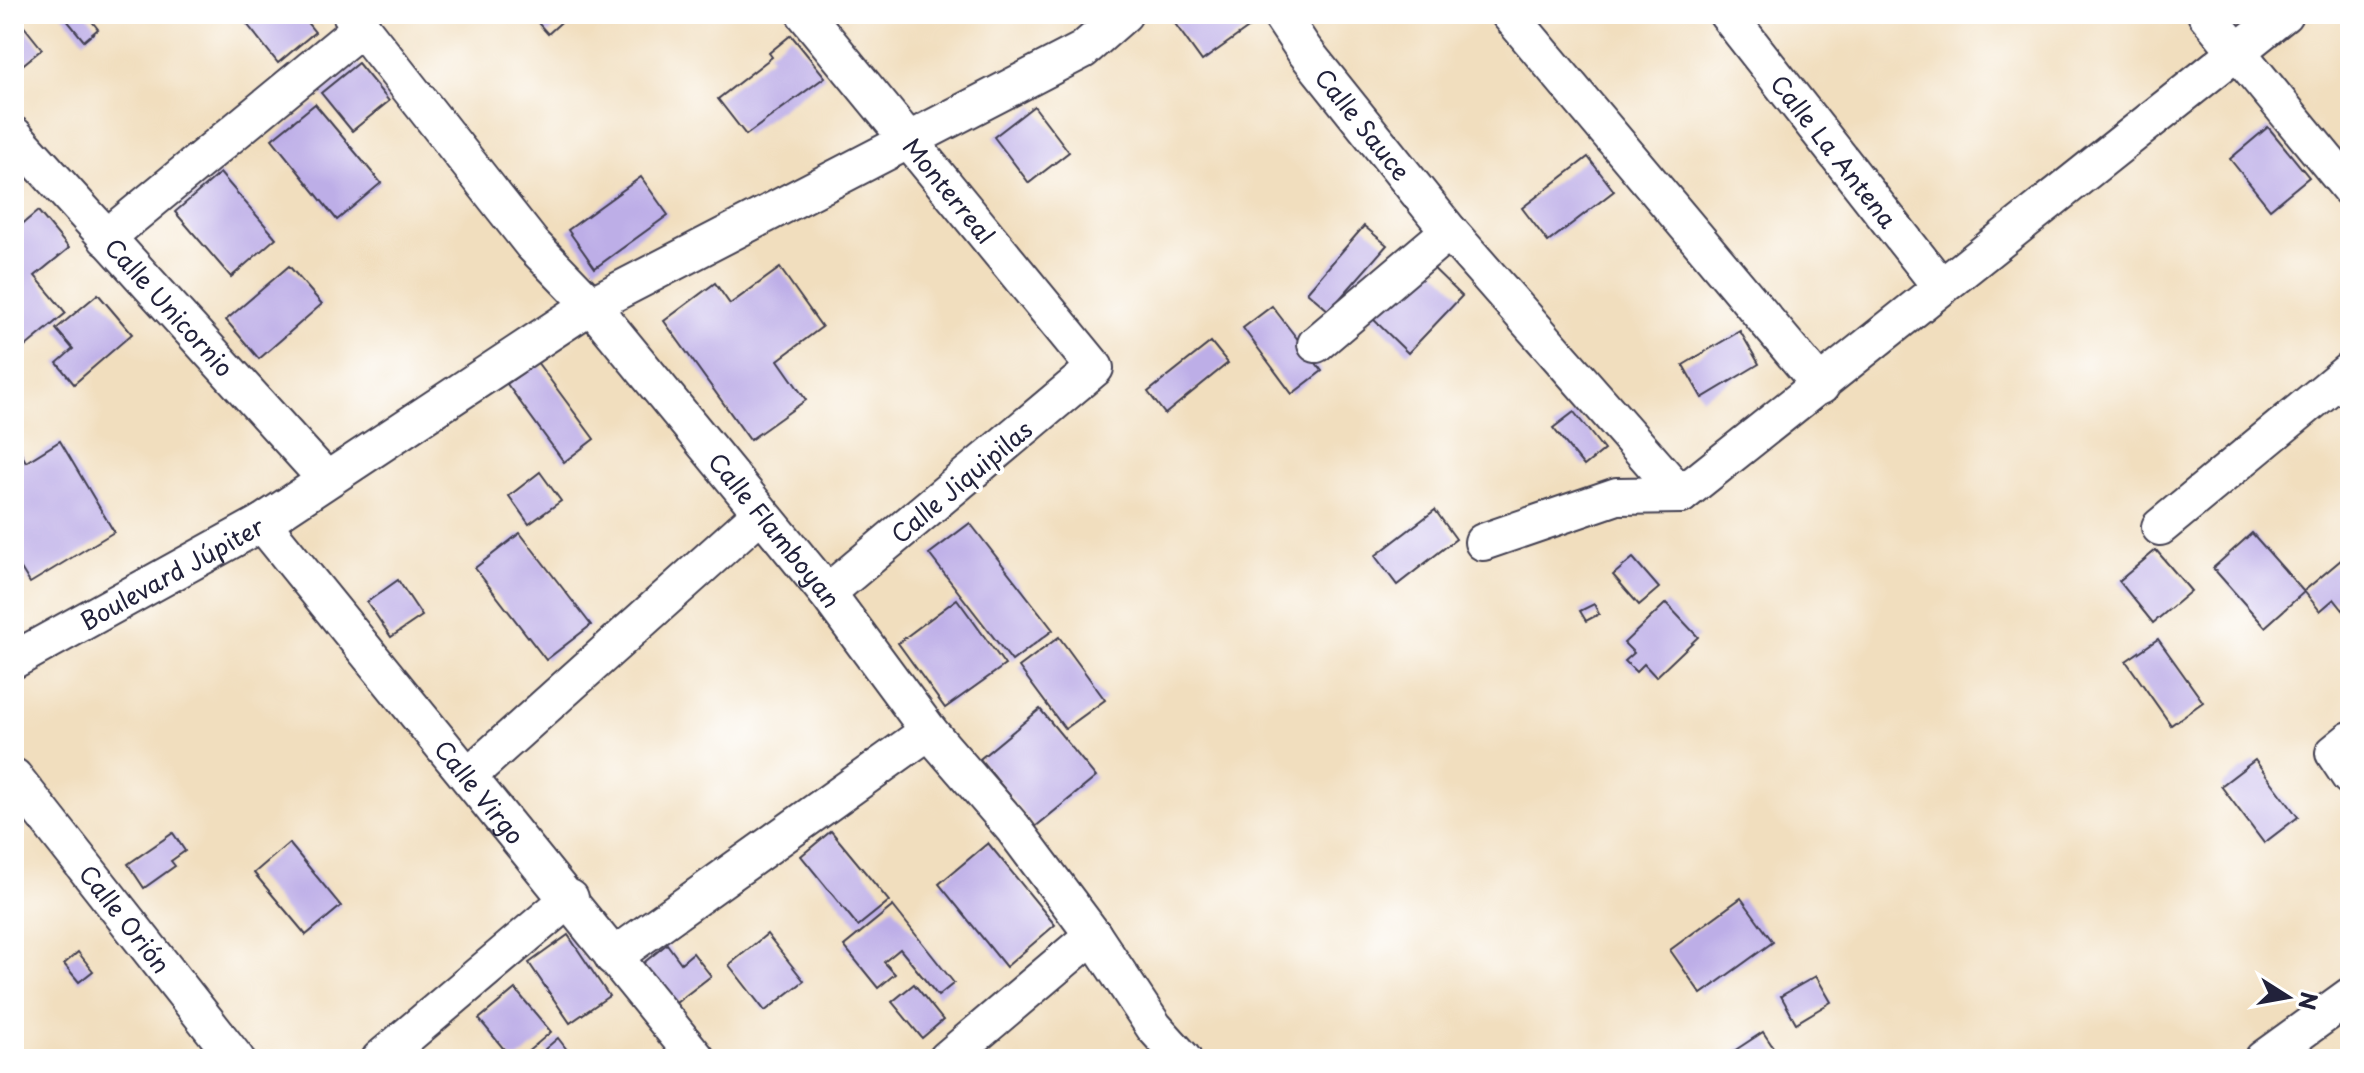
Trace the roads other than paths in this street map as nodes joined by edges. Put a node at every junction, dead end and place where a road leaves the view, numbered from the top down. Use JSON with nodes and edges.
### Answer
{"nodes":[{"id":1,"x":805,"y":14,"type":"edge"},
{"id":2,"x":1124,"y":14,"type":"edge"},
{"id":3,"x":1280,"y":14,"type":"edge"},
{"id":4,"x":1509,"y":14,"type":"edge"},
{"id":5,"x":1727,"y":14,"type":"edge"},
{"id":6,"x":2206,"y":14,"type":"edge"},
{"id":7,"x":2284,"y":14,"type":"edge"},
{"id":8,"x":357,"y":21,"type":"edge"},
{"id":9,"x":2238,"y":51,"type":"junction"},
{"id":10,"x":14,"y":135,"type":"edge"},
{"id":11,"x":908,"y":139,"type":"junction"},
{"id":12,"x":2350,"y":189,"type":"edge"},
{"id":13,"x":1449,"y":231,"type":"junction"},
{"id":14,"x":106,"y":238,"type":"junction"},
{"id":15,"x":1941,"y":287,"type":"junction"},
{"id":16,"x":591,"y":305,"type":"junction"},
{"id":17,"x":1316,"y":344,"type":"dead end"},
{"id":18,"x":1095,"y":368,"type":"joint"},
{"id":19,"x":2350,"y":370,"type":"edge"},
{"id":20,"x":1821,"y":386,"type":"junction"},
{"id":21,"x":325,"y":478,"type":"junction"},
{"id":22,"x":1681,"y":495,"type":"junction"},
{"id":23,"x":761,"y":513,"type":"junction"},
{"id":24,"x":262,"y":523,"type":"junction"},
{"id":25,"x":2160,"y":527,"type":"dead end"},
{"id":26,"x":1483,"y":542,"type":"dead end"},
{"id":27,"x":827,"y":593,"type":"junction"},
{"id":28,"x":14,"y":660,"type":"edge"},
{"id":29,"x":929,"y":731,"type":"junction"},
{"id":30,"x":2350,"y":740,"type":"edge"},
{"id":31,"x":469,"y":775,"type":"junction"},
{"id":32,"x":14,"y":777,"type":"edge"},
{"id":33,"x":2350,"y":777,"type":"edge"},
{"id":34,"x":570,"y":898,"type":"junction"},
{"id":35,"x":1093,"y":935,"type":"junction"},
{"id":36,"x":613,"y":957,"type":"junction"},
{"id":37,"x":2350,"y":996,"type":"edge"},
{"id":38,"x":236,"y":1059,"type":"edge"},
{"id":39,"x":380,"y":1059,"type":"edge"},
{"id":40,"x":697,"y":1059,"type":"edge"},
{"id":41,"x":947,"y":1059,"type":"edge"},
{"id":42,"x":1183,"y":1059,"type":"edge"},
{"id":43,"x":2263,"y":1059,"type":"edge"}],
"edges":[{"from":1,"to":11,"type":"street","name":"Monterreal"},
{"from":2,"to":11,"type":"street","name":"Boulevard Júpiter"},
{"from":3,"to":13,"type":"street","name":"Calle Sauce"},
{"from":4,"to":20,"type":"street"},
{"from":5,"to":15,"type":"street","name":"Calle La Antena"},
{"from":6,"to":9,"type":"street"},
{"from":7,"to":9,"type":"street"},
{"from":8,"to":14,"type":"street"},
{"from":8,"to":16,"type":"street","name":"Calle Flamboyan"},
{"from":9,"to":12,"type":"street"},
{"from":9,"to":15,"type":"street"},
{"from":10,"to":14,"type":"street","name":"Calle Unicornio"},
{"from":11,"to":16,"type":"street","name":"Boulevard Júpiter"},
{"from":11,"to":18,"type":"street","name":"Monterreal"},
{"from":13,"to":17,"type":"street"},
{"from":13,"to":22,"type":"street","name":"Calle Sauce"},
{"from":14,"to":21,"type":"street","name":"Calle Unicornio"},
{"from":15,"to":20,"type":"street"},
{"from":16,"to":21,"type":"street","name":"Boulevard Júpiter"},
{"from":16,"to":23,"type":"street","name":"Calle Flamboyan"},
{"from":18,"to":27,"type":"street","name":"Calle Jiquipilas"},
{"from":19,"to":25,"type":"street"},
{"from":20,"to":22,"type":"street"},
{"from":21,"to":24,"type":"street","name":"Boulevard Júpiter"},
{"from":22,"to":26,"type":"street"},
{"from":23,"to":27,"type":"street","name":"Calle Flamboyan"},
{"from":23,"to":31,"type":"street"},
{"from":24,"to":28,"type":"street","name":"Boulevard Júpiter"},
{"from":24,"to":31,"type":"street","name":"Calle Virgo"},
{"from":27,"to":29,"type":"street","name":"Calle Flamboyan"},
{"from":29,"to":35,"type":"street","name":"Calle Flamboyan"},
{"from":29,"to":36,"type":"street"},
{"from":30,"to":33,"type":"street"},
{"from":31,"to":34,"type":"street","name":"Calle Virgo"},
{"from":32,"to":38,"type":"street","name":"Calle Orión"},
{"from":34,"to":36,"type":"street","name":"Calle Virgo"},
{"from":34,"to":39,"type":"street"},
{"from":35,"to":41,"type":"street"},
{"from":35,"to":42,"type":"street","name":"Calle Flamboyan"},
{"from":36,"to":40,"type":"street","name":"Calle Virgo"},
{"from":37,"to":43,"type":"street"}]}
